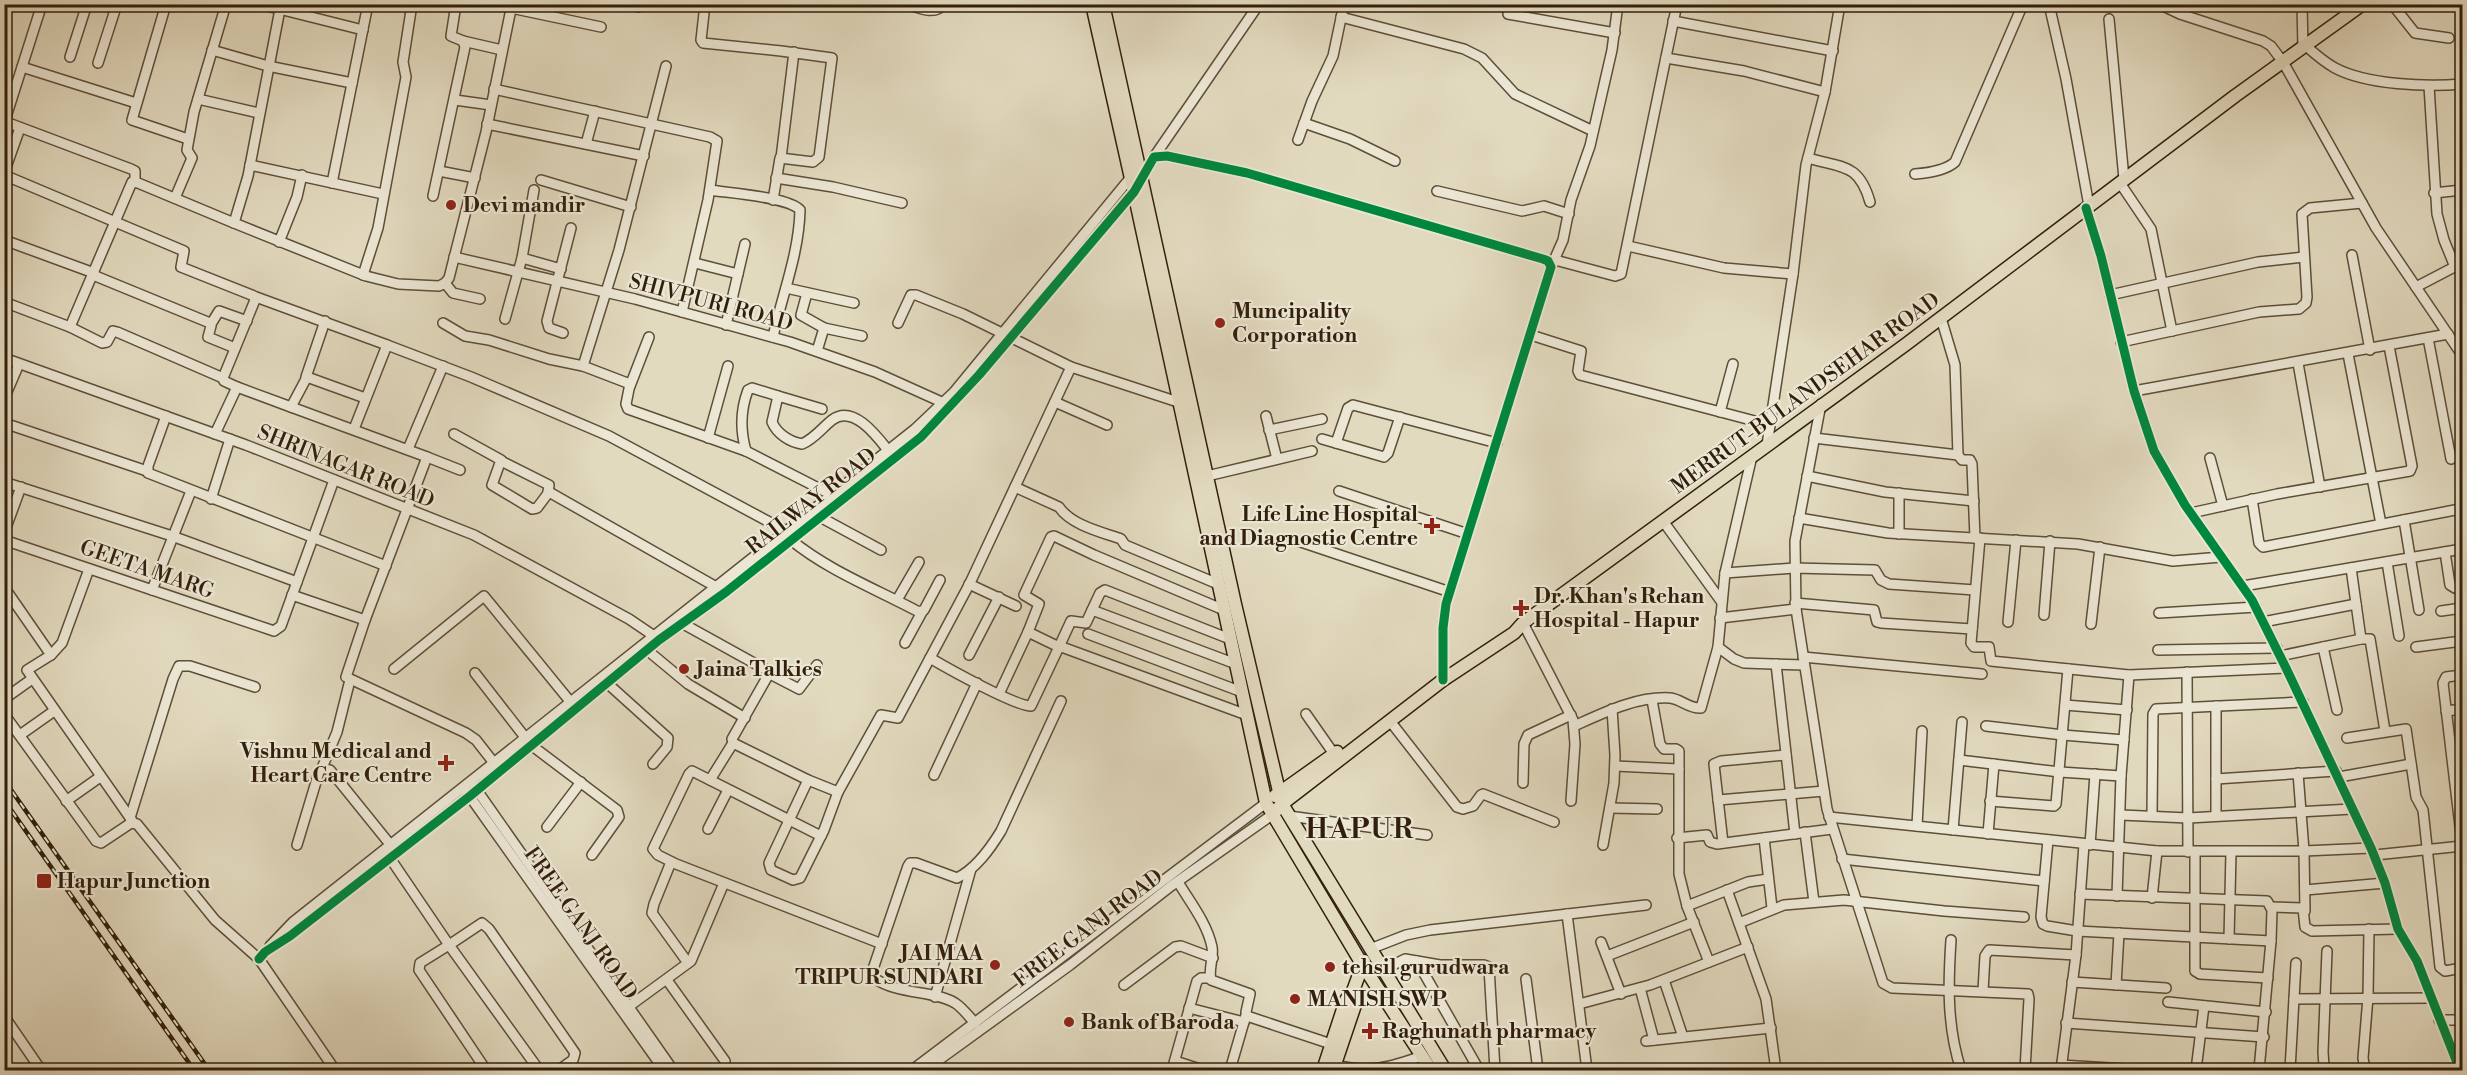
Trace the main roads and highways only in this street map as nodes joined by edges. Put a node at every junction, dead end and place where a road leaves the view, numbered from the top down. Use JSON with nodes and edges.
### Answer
{"nodes":[{"id":1,"x":1092,"y":4,"type":"edge"},
{"id":2,"x":1103,"y":4,"type":"edge"},
{"id":3,"x":2363,"y":4,"type":"edge"},
{"id":4,"x":1136,"y":177,"type":"junction"},
{"id":5,"x":1444,"y":675,"type":"junction"},
{"id":6,"x":1280,"y":799,"type":"junction"},
{"id":7,"x":1266,"y":803,"type":"junction"},
{"id":8,"x":1272,"y":815,"type":"junction"},
{"id":9,"x":1329,"y":883,"type":"junction"},
{"id":10,"x":1318,"y":891,"type":"junction"},
{"id":11,"x":1370,"y":949,"type":"junction"},
{"id":12,"x":1362,"y":964,"type":"junction"},
{"id":13,"x":1353,"y":991,"type":"junction"},
{"id":14,"x":1330,"y":1069,"type":"edge"},
{"id":15,"x":1431,"y":1071,"type":"edge"},
{"id":16,"x":1445,"y":1071,"type":"edge"}],
"edges":[{"from":1,"to":4,"type":"main road"},
{"from":2,"to":4,"type":"main road"},
{"from":3,"to":5,"type":"main road","name":"MERRUT-BULANDSEHAR ROAD"},
{"from":4,"to":6,"type":"main road"},
{"from":4,"to":7,"type":"main road"},
{"from":5,"to":6,"type":"main road"},
{"from":5,"to":6,"type":"main road"},
{"from":6,"to":7,"type":"main road"},
{"from":6,"to":8,"type":"main road"},
{"from":6,"to":9,"type":"main road"},
{"from":7,"to":8,"type":"main road"},
{"from":8,"to":10,"type":"main road"},
{"from":9,"to":10,"type":"main road"},
{"from":9,"to":11,"type":"main road"},
{"from":10,"to":12,"type":"main road"},
{"from":11,"to":12,"type":"main road"},
{"from":11,"to":16,"type":"main road"},
{"from":12,"to":13,"type":"main road"},
{"from":12,"to":15,"type":"main road"},
{"from":13,"to":14,"type":"main road"},
{"from":13,"to":14,"type":"main road"}]}
